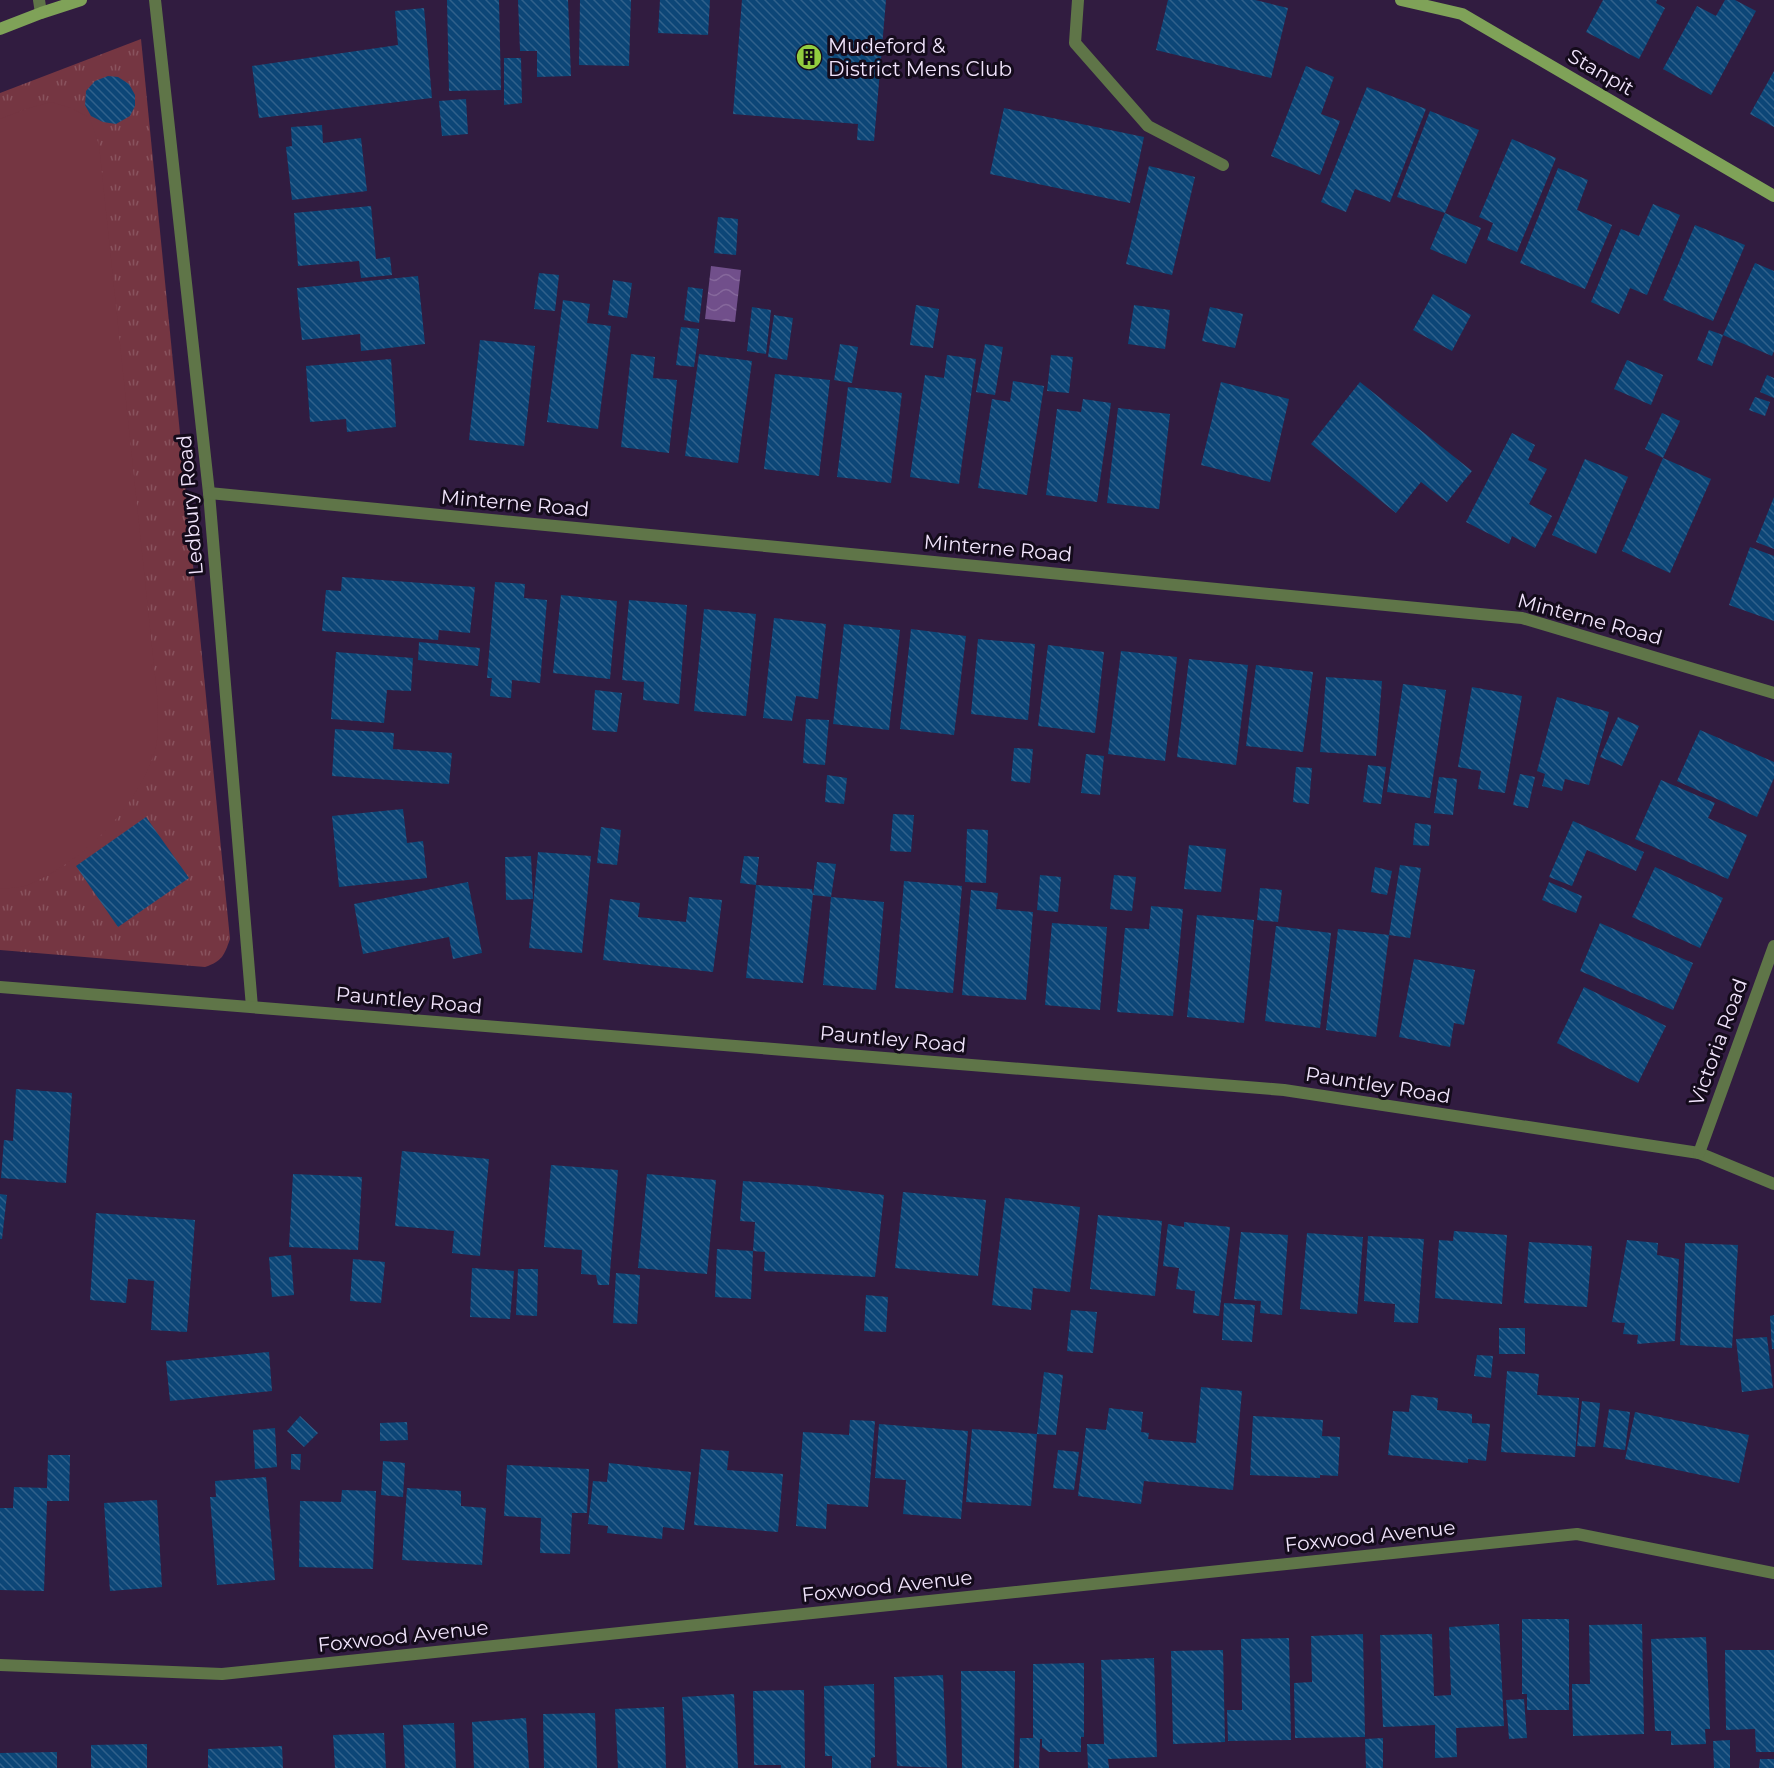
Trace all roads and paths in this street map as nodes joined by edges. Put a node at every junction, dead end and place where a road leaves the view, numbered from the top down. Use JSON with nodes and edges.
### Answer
{"nodes":[{"id":1,"x":81,"y":0,"type":"edge"},
{"id":2,"x":155,"y":0,"type":"edge"},
{"id":3,"x":1078,"y":0,"type":"edge"},
{"id":4,"x":1401,"y":0,"type":"edge"},
{"id":5,"x":40,"y":6,"type":"edge"},
{"id":6,"x":0,"y":29,"type":"edge"},
{"id":7,"x":1223,"y":165,"type":"dead end"},
{"id":8,"x":1774,"y":196,"type":"edge"},
{"id":9,"x":209,"y":494,"type":"junction"},
{"id":10,"x":1774,"y":693,"type":"edge"},
{"id":11,"x":1774,"y":946,"type":"edge"},
{"id":12,"x":0,"y":987,"type":"edge"},
{"id":13,"x":252,"y":1007,"type":"junction"},
{"id":14,"x":1699,"y":1152,"type":"junction"},
{"id":15,"x":1774,"y":1184,"type":"edge"},
{"id":16,"x":1774,"y":1572,"type":"edge"},
{"id":17,"x":0,"y":1665,"type":"edge"}],
"edges":[{"from":1,"to":5,"type":"street"},
{"from":2,"to":9,"type":"street","name":"Ledbury Road"},
{"from":3,"to":7,"type":"street"},
{"from":4,"to":8,"type":"street","name":"Stanpit"},
{"from":5,"to":6,"type":"street"},
{"from":9,"to":10,"type":"street","name":"Minterne Road"},
{"from":9,"to":13,"type":"street","name":"Ledbury Road"},
{"from":11,"to":14,"type":"street","name":"Victoria Road"},
{"from":12,"to":13,"type":"street","name":"Pauntley Road"},
{"from":13,"to":14,"type":"street","name":"Pauntley Road"},
{"from":14,"to":15,"type":"street","name":"Pauntley Road"},
{"from":16,"to":17,"type":"street","name":"Foxwood Avenue"}]}
